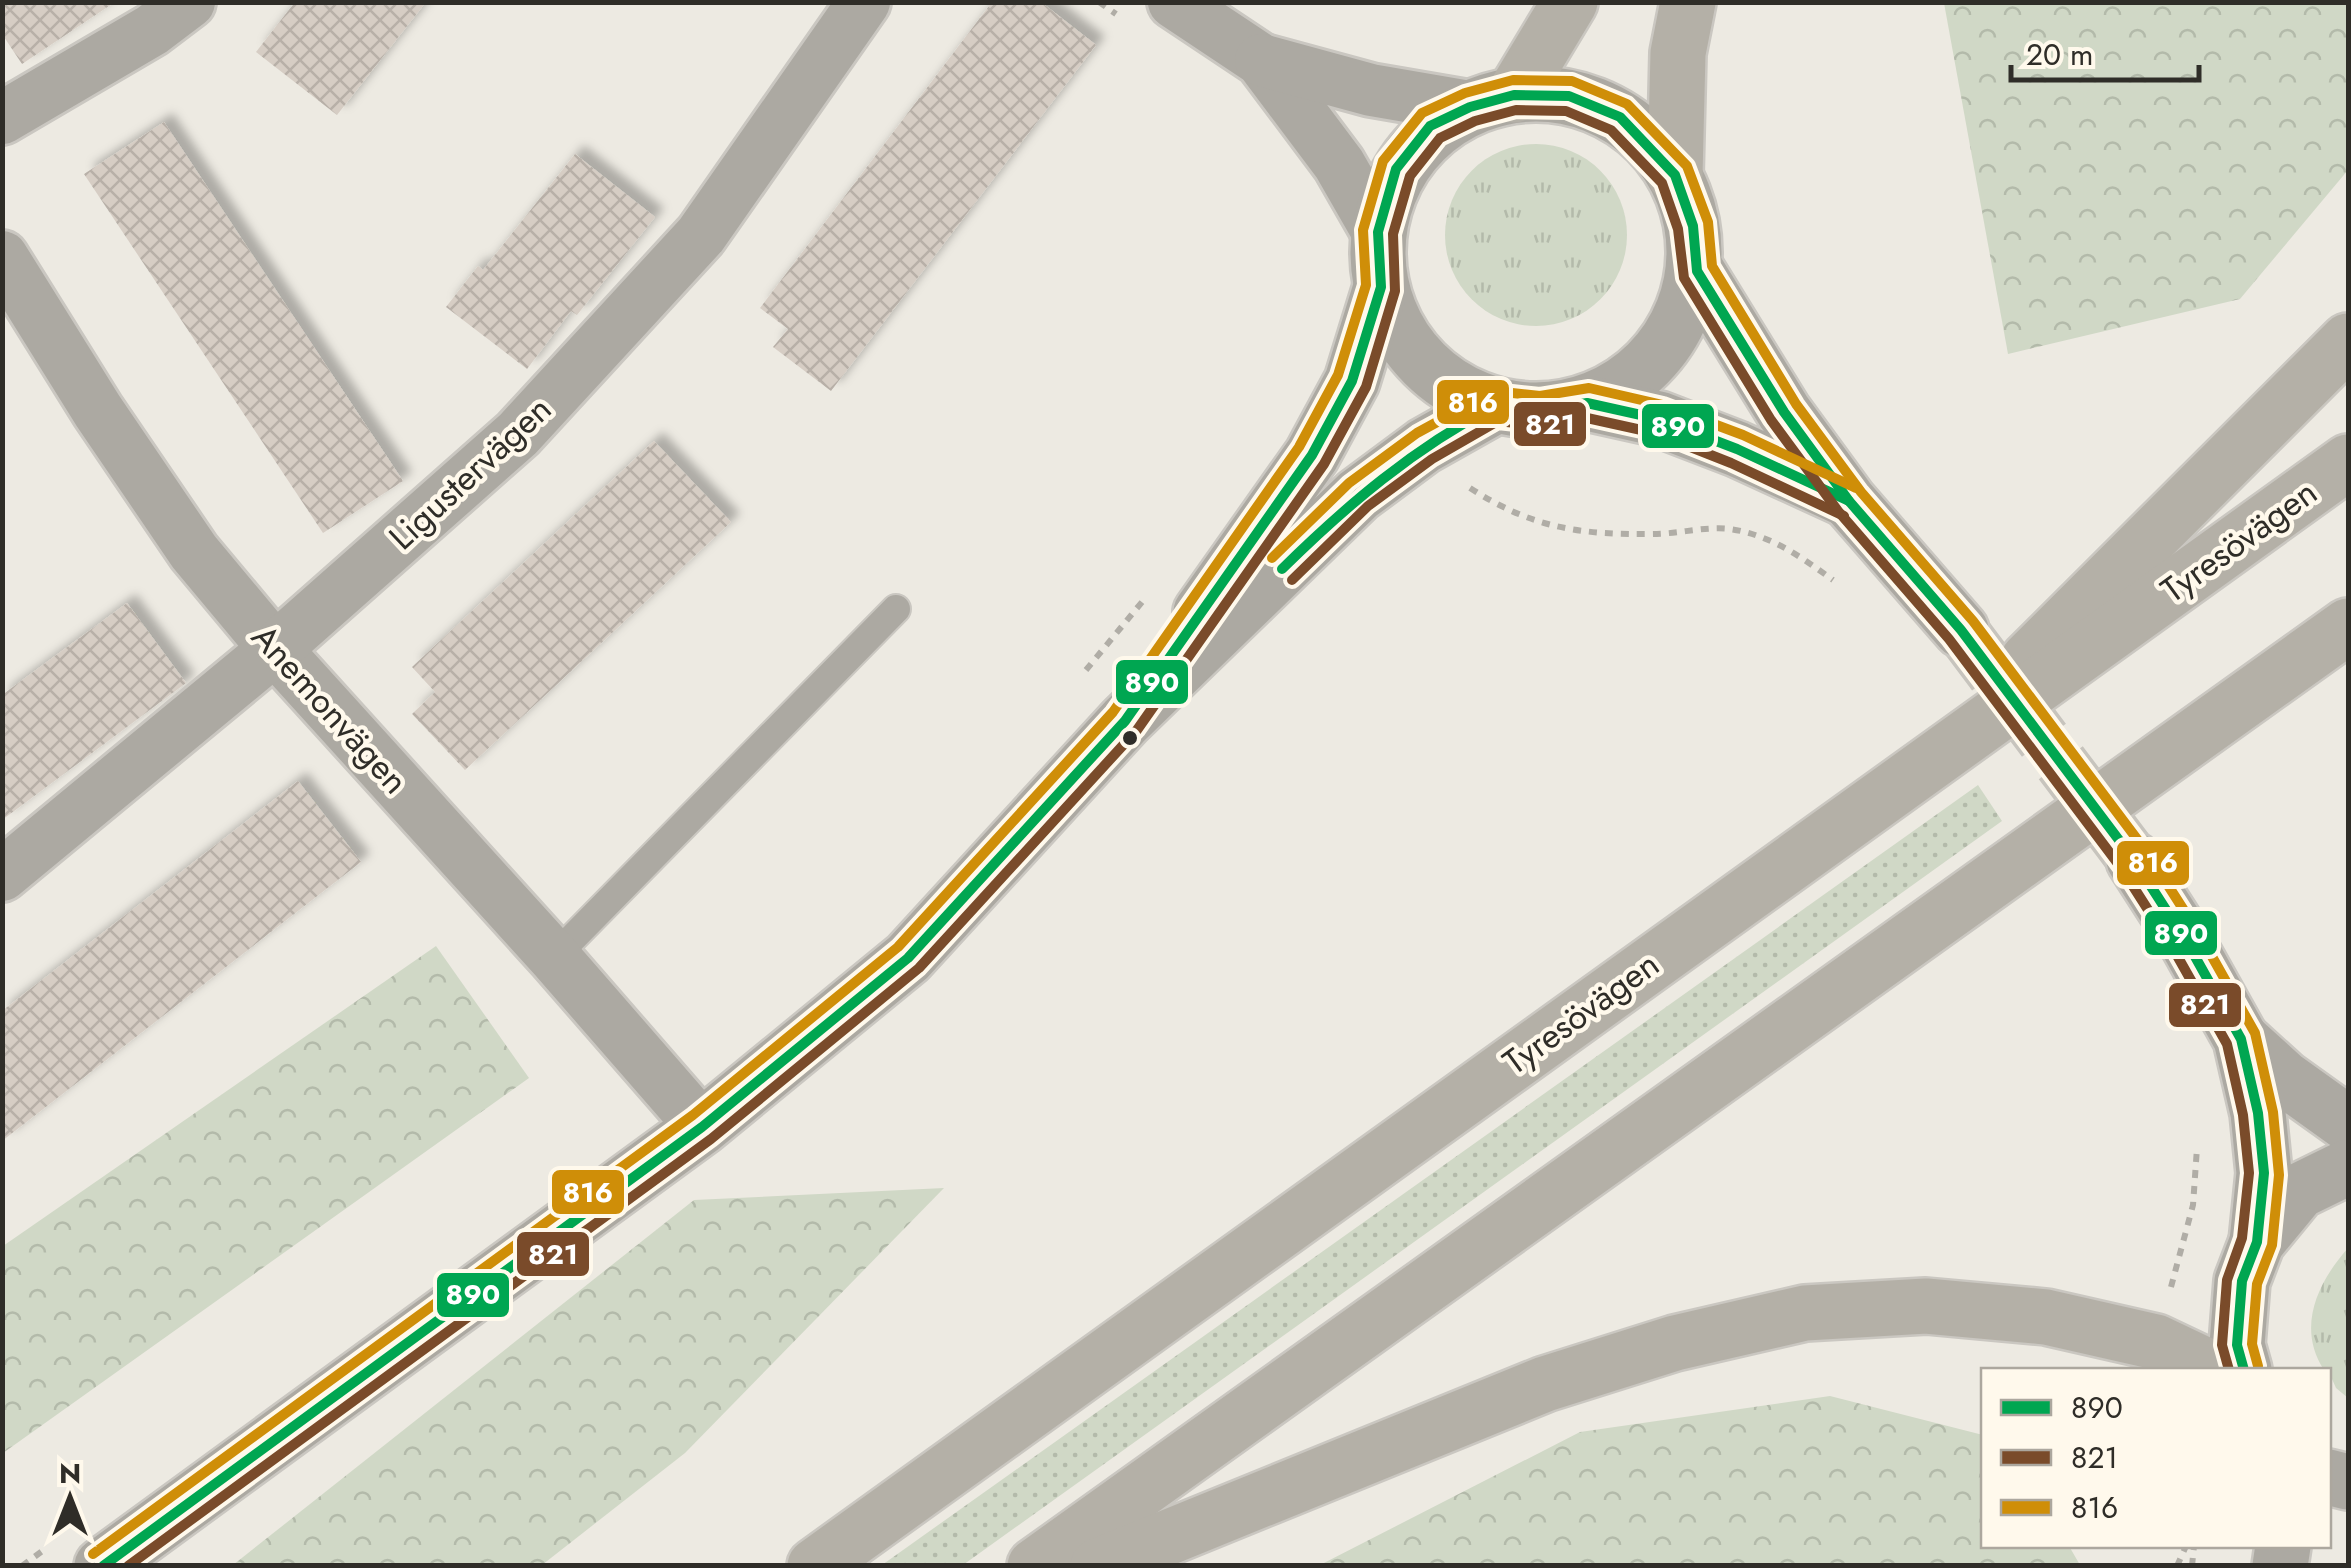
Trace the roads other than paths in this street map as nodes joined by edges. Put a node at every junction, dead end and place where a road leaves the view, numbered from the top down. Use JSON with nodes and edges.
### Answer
{"nodes":[{"id":1,"x":189,"y":2,"type":"edge"},
{"id":2,"x":864,"y":2,"type":"edge"},
{"id":3,"x":1174,"y":2,"type":"edge"},
{"id":4,"x":1570,"y":2,"type":"edge"},
{"id":5,"x":1688,"y":2,"type":"edge"},
{"id":6,"x":1261,"y":60,"type":"junction"},
{"id":7,"x":1492,"y":101,"type":"junction"},
{"id":8,"x":2,"y":118,"type":"edge"},
{"id":9,"x":1675,"y":175,"type":"junction"},
{"id":10,"x":1378,"y":232,"type":"junction"},
{"id":11,"x":2,"y":257,"type":"edge"},
{"id":12,"x":1697,"y":271,"type":"junction"},
{"id":13,"x":1380,"y":287,"type":"junction"},
{"id":14,"x":2348,"y":340,"type":"edge"},
{"id":15,"x":1588,"y":403,"type":"junction"},
{"id":16,"x":1495,"y":406,"type":"junction"},
{"id":17,"x":2348,"y":462,"type":"edge"},
{"id":18,"x":1850,"y":501,"type":"junction"},
{"id":19,"x":896,"y":610,"type":"dead end"},
{"id":20,"x":2348,"y":626,"type":"edge"},
{"id":21,"x":1961,"y":630,"type":"tunnel mouth"},
{"id":22,"x":275,"y":649,"type":"junction"},
{"id":23,"x":1125,"y":721,"type":"junction"},
{"id":24,"x":1904,"y":782,"type":"junction"},
{"id":25,"x":2134,"y":860,"type":"tunnel mouth"},
{"id":26,"x":2,"y":875,"type":"edge"},
{"id":27,"x":554,"y":957,"type":"junction"},
{"id":28,"x":2241,"y":1038,"type":"junction"},
{"id":29,"x":2348,"y":1124,"type":"edge"},
{"id":30,"x":702,"y":1127,"type":"junction"},
{"id":31,"x":2348,"y":1168,"type":"edge"},
{"id":32,"x":2257,"y":1242,"type":"junction"},
{"id":33,"x":2211,"y":1368,"type":"edge"},
{"id":34,"x":2243,"y":1368,"type":"edge"},
{"id":35,"x":102,"y":1566,"type":"edge"},
{"id":36,"x":815,"y":1566,"type":"edge"},
{"id":37,"x":1035,"y":1566,"type":"edge"},
{"id":38,"x":1098,"y":1566,"type":"edge"}],
"edges":[{"from":1,"to":8,"type":"street"},
{"from":2,"to":22,"type":"street","name":"Ligustervägen"},
{"from":3,"to":6,"type":"street"},
{"from":4,"to":7,"type":"highway"},
{"from":5,"to":9,"type":"highway"},
{"from":6,"to":7,"type":"street"},
{"from":6,"to":10,"type":"street"},
{"from":7,"to":9,"type":"street"},
{"from":7,"to":10,"type":"street"},
{"from":9,"to":12,"type":"street"},
{"from":10,"to":13,"type":"street"},
{"from":11,"to":22,"type":"street","name":"Anemonvägen"},
{"from":12,"to":15,"type":"street"},
{"from":12,"to":18,"type":"street"},
{"from":13,"to":16,"type":"street"},
{"from":13,"to":23,"type":"street"},
{"from":14,"to":24,"type":"highway"},
{"from":15,"to":16,"type":"street"},
{"from":15,"to":18,"type":"street"},
{"from":16,"to":23,"type":"street"},
{"from":17,"to":24,"type":"highway","name":"Tyresövägen"},
{"from":18,"to":21,"type":"street"},
{"from":19,"to":27,"type":"lane"},
{"from":20,"to":37,"type":"highway"},
{"from":22,"to":26,"type":"street","name":"Ligustervägen"},
{"from":22,"to":27,"type":"street","name":"Anemonvägen"},
{"from":23,"to":30,"type":"street"},
{"from":24,"to":36,"type":"highway","name":"Tyresövägen"},
{"from":25,"to":28,"type":"street"},
{"from":27,"to":30,"type":"street","name":"Anemonvägen"},
{"from":28,"to":29,"type":"street"},
{"from":28,"to":32,"type":"street"},
{"from":30,"to":35,"type":"street"},
{"from":31,"to":32,"type":"street"},
{"from":32,"to":34,"type":"street"},
{"from":33,"to":38,"type":"highway"}]}
